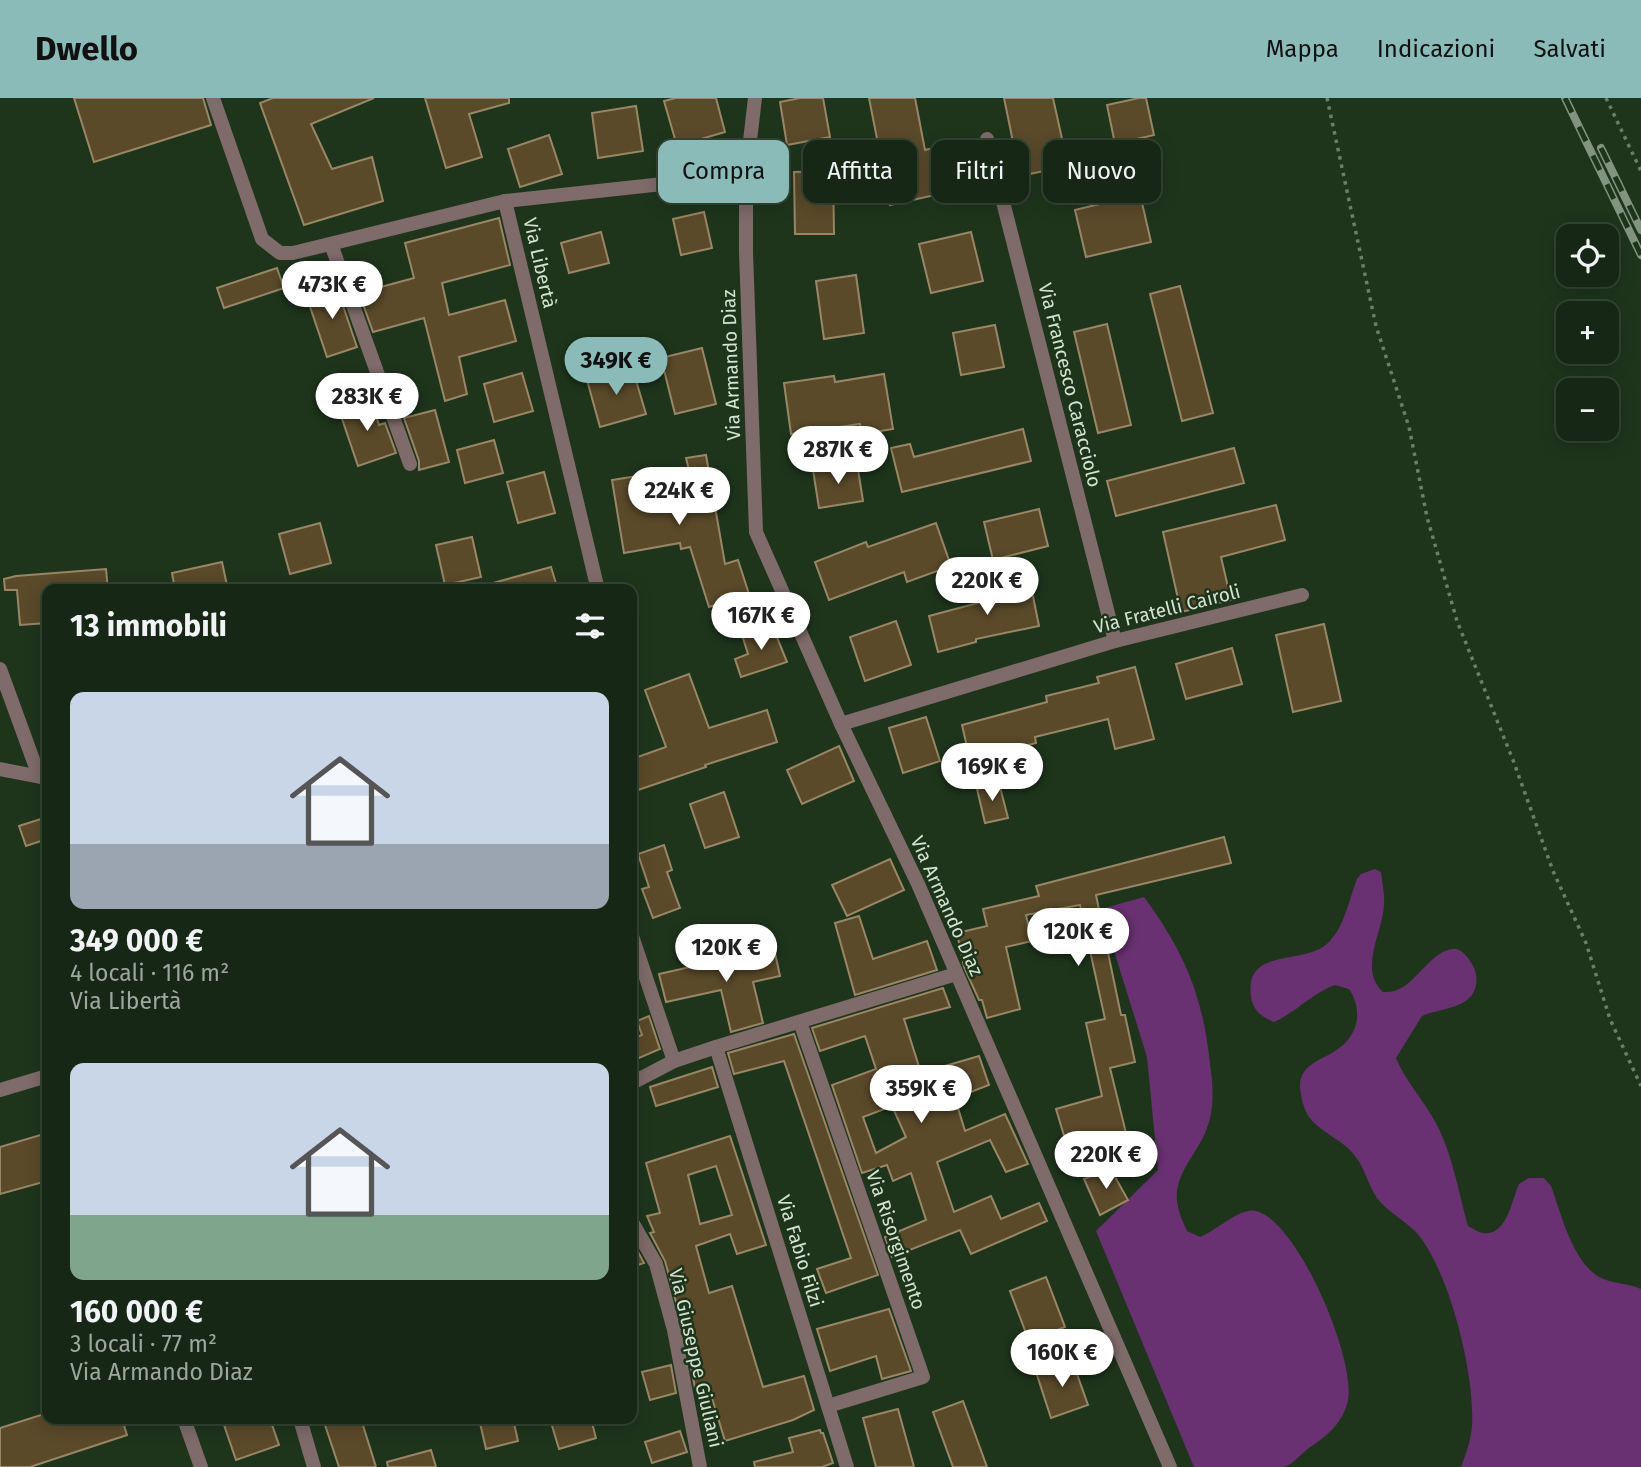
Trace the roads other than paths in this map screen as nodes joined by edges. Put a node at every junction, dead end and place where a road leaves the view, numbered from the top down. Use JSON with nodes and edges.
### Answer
{"nodes":[{"id":1,"x":213,"y":98,"type":"edge"},
{"id":2,"x":755,"y":98,"type":"edge"},
{"id":3,"x":987,"y":139,"type":"dead end"},
{"id":4,"x":750,"y":140,"type":"edge"},
{"id":5,"x":658,"y":184,"type":"edge"},
{"id":6,"x":505,"y":201,"type":"junction"},
{"id":7,"x":746,"y":203,"type":"edge"},
{"id":8,"x":331,"y":244,"type":"junction"},
{"id":9,"x":410,"y":464,"type":"dead end"},
{"id":10,"x":597,"y":584,"type":"edge"},
{"id":11,"x":1301,"y":595,"type":"dead end"},
{"id":12,"x":1115,"y":641,"type":"junction"},
{"id":13,"x":0,"y":668,"type":"edge"},
{"id":14,"x":841,"y":724,"type":"junction"},
{"id":15,"x":0,"y":769,"type":"edge"},
{"id":16,"x":42,"y":774,"type":"edge"},
{"id":17,"x":42,"y":777,"type":"edge"},
{"id":18,"x":637,"y":951,"type":"edge"},
{"id":19,"x":956,"y":974,"type":"junction"},
{"id":20,"x":800,"y":1022,"type":"junction"},
{"id":21,"x":716,"y":1047,"type":"junction"},
{"id":22,"x":674,"y":1061,"type":"junction"},
{"id":23,"x":42,"y":1077,"type":"edge"},
{"id":24,"x":637,"y":1080,"type":"edge"},
{"id":25,"x":0,"y":1090,"type":"edge"},
{"id":26,"x":637,"y":1231,"type":"edge"},
{"id":27,"x":828,"y":1406,"type":"junction"},
{"id":28,"x":186,"y":1424,"type":"edge"},
{"id":29,"x":301,"y":1424,"type":"edge"},
{"id":30,"x":201,"y":1467,"type":"edge"},
{"id":31,"x":314,"y":1467,"type":"edge"},
{"id":32,"x":700,"y":1467,"type":"edge"},
{"id":33,"x":847,"y":1467,"type":"edge"},
{"id":34,"x":1170,"y":1467,"type":"edge"}],
"edges":[{"from":1,"to":8,"type":"street","name":"Via Libertà"},
{"from":2,"to":4,"type":"street","name":"Via Armando Diaz"},
{"from":3,"to":12,"type":"street","name":"Via Francesco Caracciolo"},
{"from":5,"to":6,"type":"street"},
{"from":6,"to":8,"type":"street","name":"Via Libertà"},
{"from":6,"to":10,"type":"street","name":"Via Libertà"},
{"from":7,"to":14,"type":"street","name":"Via Armando Diaz"},
{"from":8,"to":9,"type":"street"},
{"from":11,"to":12,"type":"street","name":"Via Fratelli Cairoli"},
{"from":12,"to":14,"type":"street","name":"Via Fratelli Cairoli"},
{"from":13,"to":16,"type":"street"},
{"from":14,"to":19,"type":"street","name":"Via Armando Diaz"},
{"from":15,"to":17,"type":"street"},
{"from":18,"to":22,"type":"street"},
{"from":19,"to":20,"type":"street"},
{"from":19,"to":34,"type":"street","name":"Via Armando Diaz"},
{"from":20,"to":21,"type":"street"},
{"from":20,"to":27,"type":"street","name":"Via Risorgimento"},
{"from":21,"to":22,"type":"street"},
{"from":21,"to":27,"type":"street","name":"Via Fabio Filzi"},
{"from":22,"to":24,"type":"street"},
{"from":23,"to":25,"type":"street"},
{"from":26,"to":32,"type":"street","name":"Via Giuseppe Giuliani"},
{"from":27,"to":33,"type":"street","name":"Via Fabio Filzi"},
{"from":28,"to":30,"type":"street"},
{"from":29,"to":31,"type":"street"}]}
